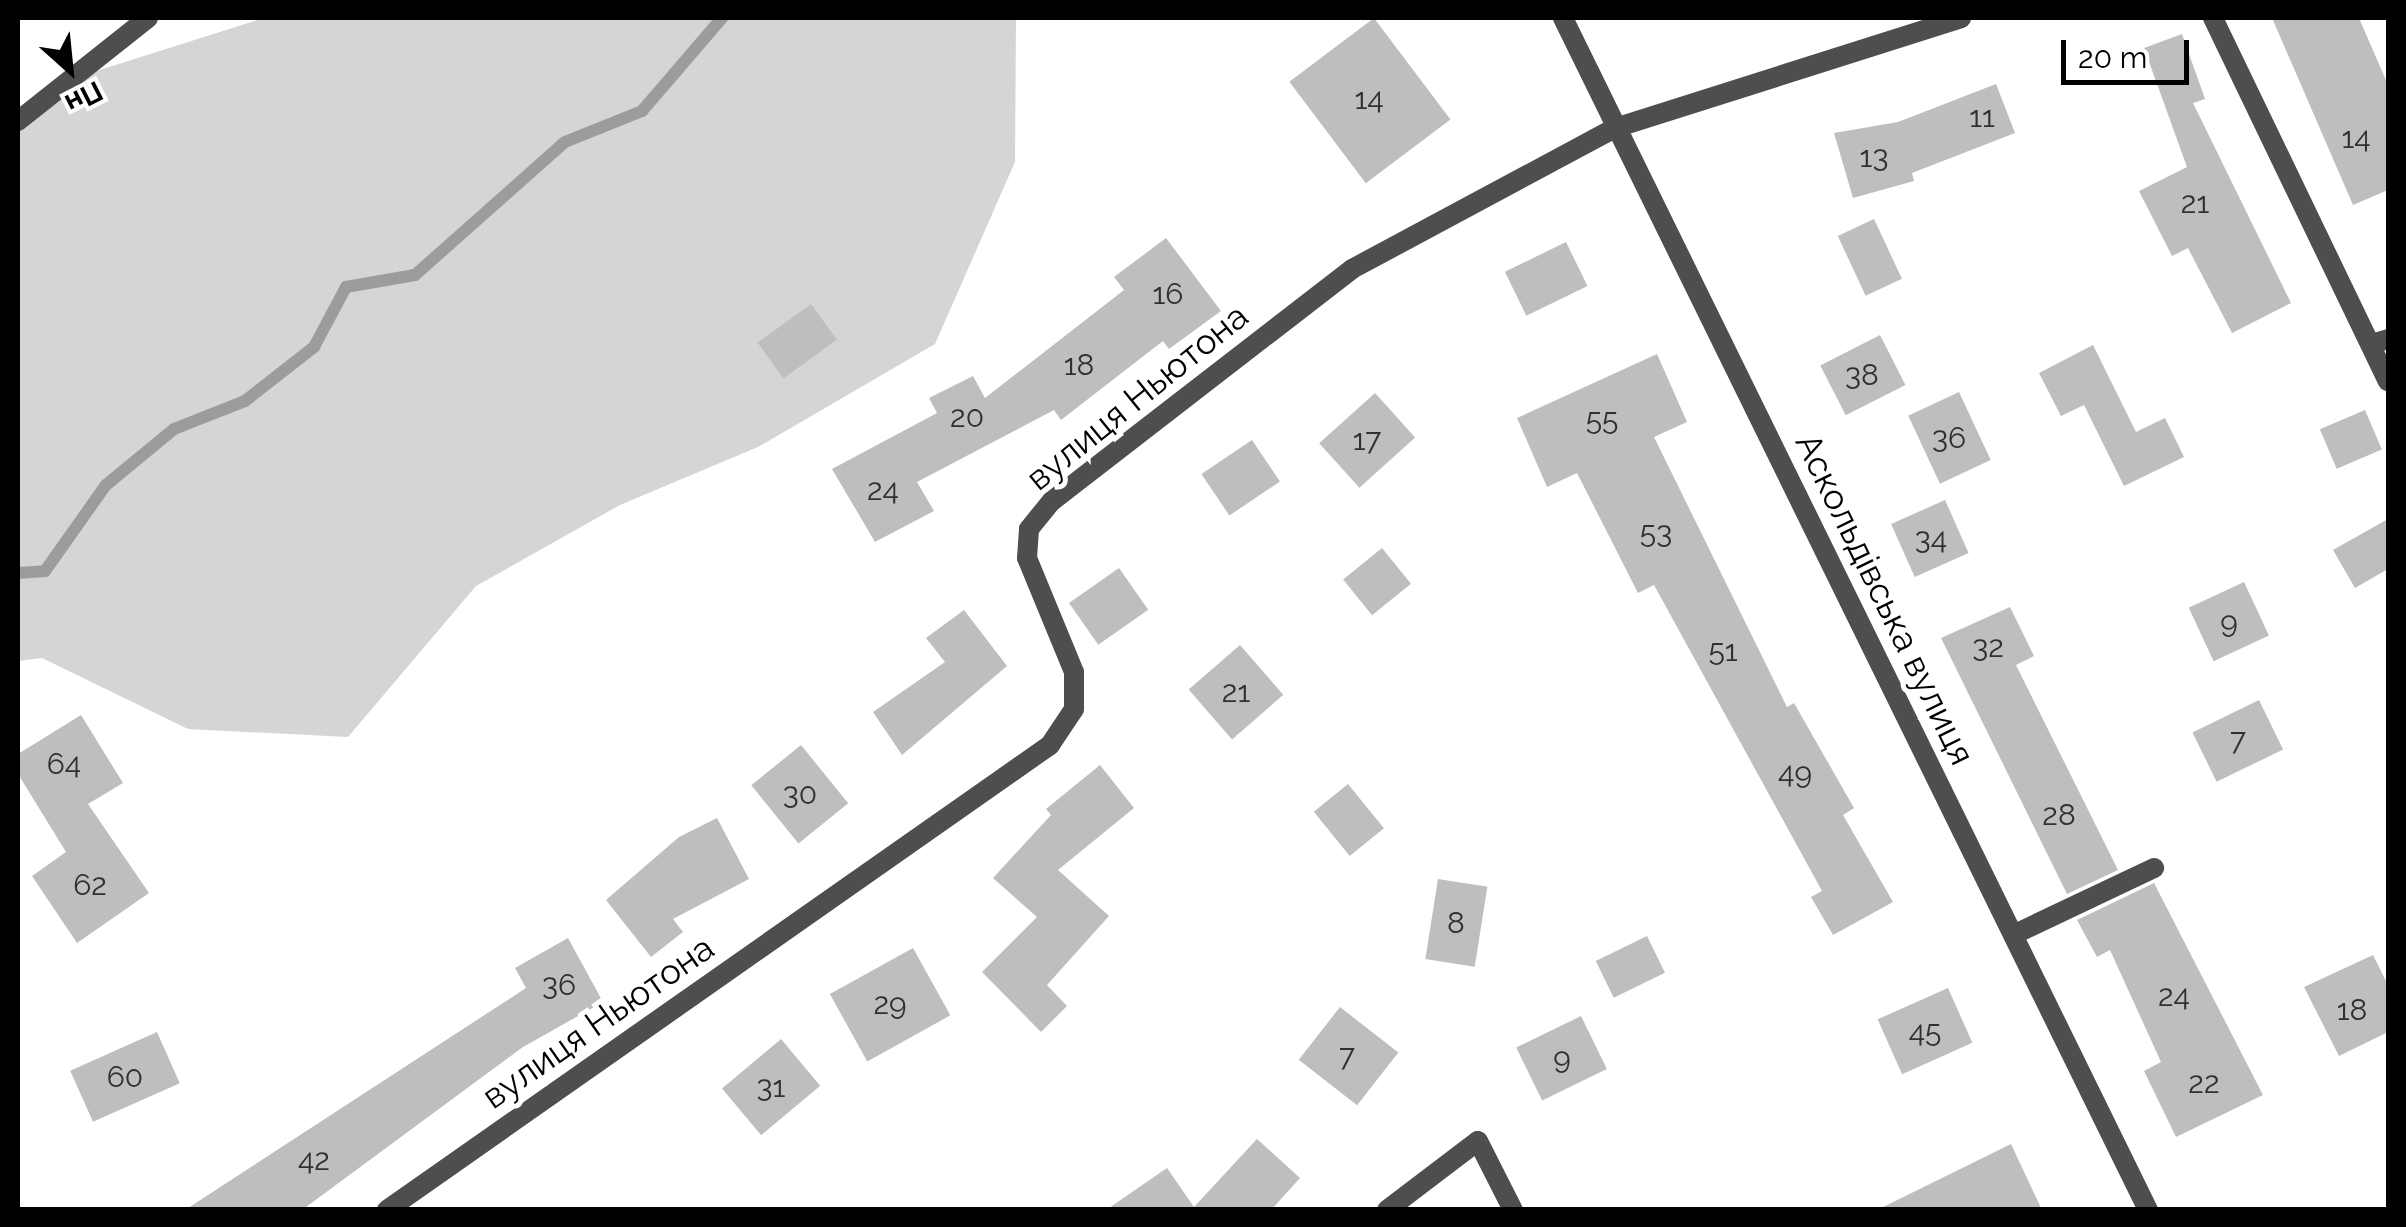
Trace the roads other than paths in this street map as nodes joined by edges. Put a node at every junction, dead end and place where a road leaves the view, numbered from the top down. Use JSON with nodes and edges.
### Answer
{"nodes":[{"id":1,"x":148,"y":18,"type":"edge"},
{"id":2,"x":1564,"y":18,"type":"edge"},
{"id":3,"x":1961,"y":18,"type":"edge"},
{"id":4,"x":2214,"y":18,"type":"edge"},
{"id":5,"x":18,"y":121,"type":"edge"},
{"id":6,"x":1615,"y":128,"type":"junction"},
{"id":7,"x":2380,"y":342,"type":"edge"},
{"id":8,"x":2388,"y":380,"type":"edge"},
{"id":9,"x":2154,"y":868,"type":"dead end"},
{"id":10,"x":2015,"y":934,"type":"junction"},
{"id":11,"x":387,"y":1210,"type":"edge"},
{"id":12,"x":1387,"y":1210,"type":"edge"},
{"id":13,"x":1513,"y":1210,"type":"edge"},
{"id":14,"x":2148,"y":1210,"type":"edge"}],
"edges":[{"from":1,"to":5,"type":"street"},
{"from":2,"to":6,"type":"street","name":"Аскольдівська вулиця"},
{"from":3,"to":6,"type":"street","name":"вулиця Ньютона"},
{"from":4,"to":7,"type":"street"},
{"from":6,"to":10,"type":"street","name":"Аскольдівська вулиця"},
{"from":6,"to":11,"type":"street","name":"вулиця Ньютона"},
{"from":7,"to":8,"type":"street"},
{"from":9,"to":10,"type":"street"},
{"from":10,"to":14,"type":"street","name":"Аскольдівська вулиця"},
{"from":12,"to":13,"type":"street"}]}
